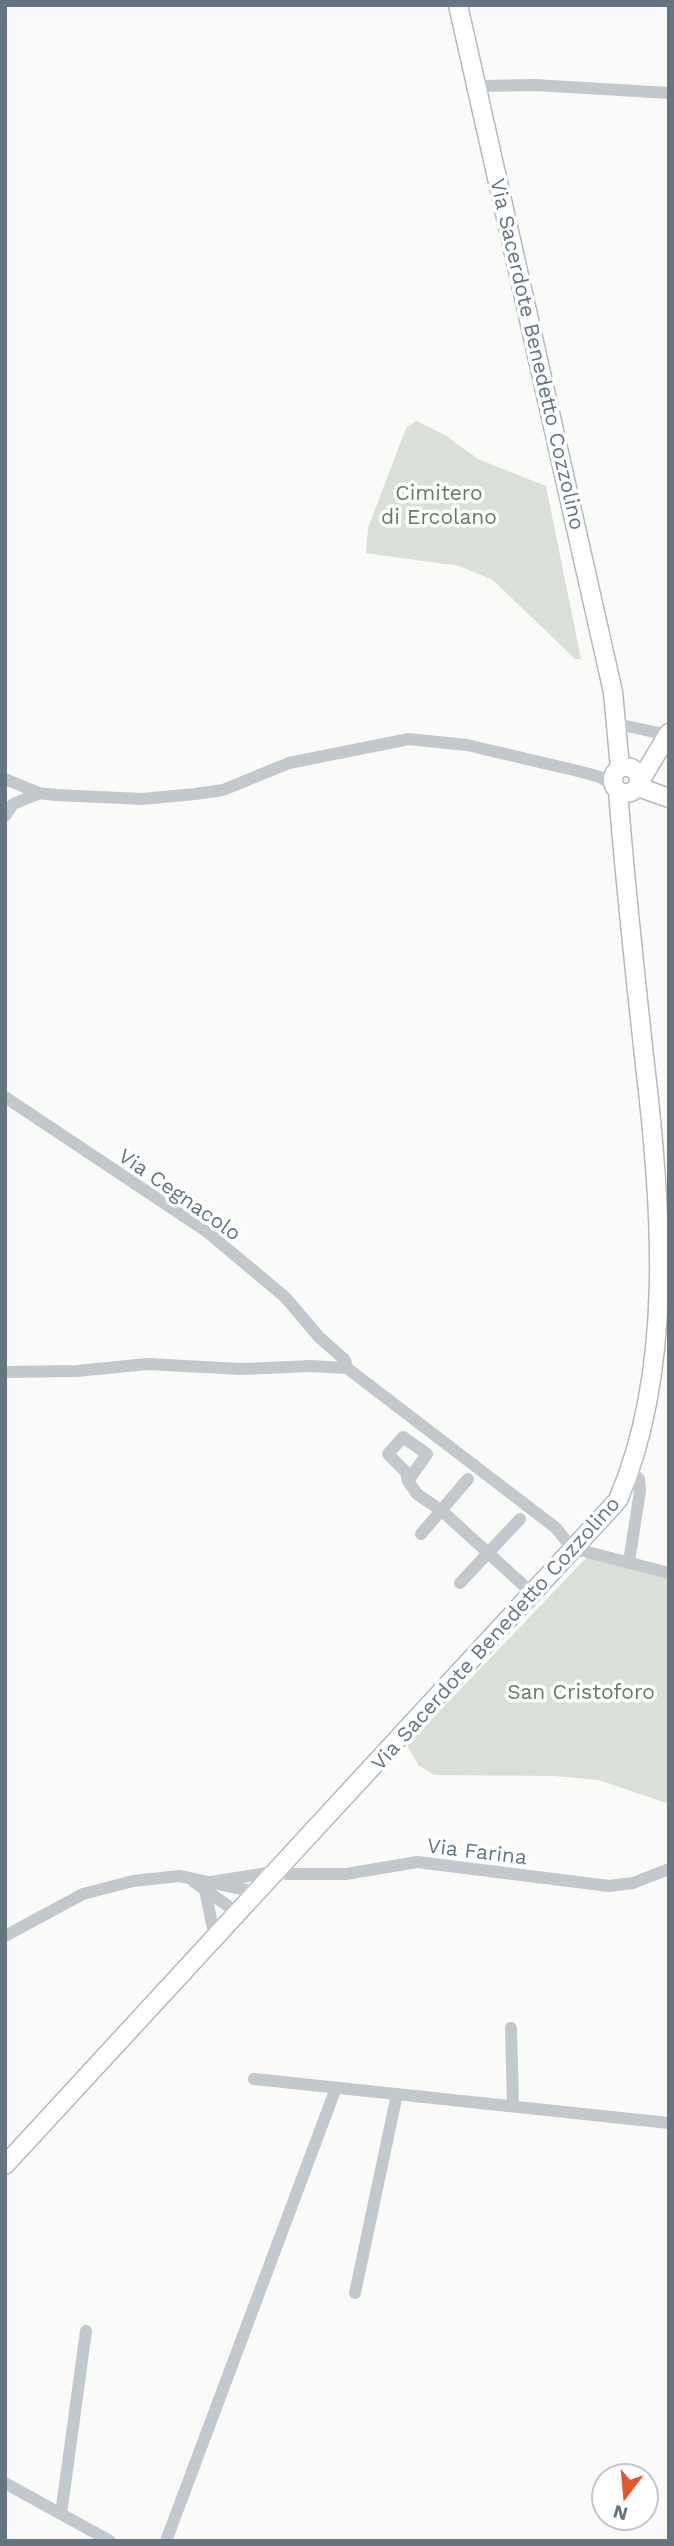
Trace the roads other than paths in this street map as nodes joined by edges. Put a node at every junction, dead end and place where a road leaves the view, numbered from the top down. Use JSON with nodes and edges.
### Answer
{"nodes":[{"id":1,"x":458,"y":5,"type":"edge"},
{"id":2,"x":477,"y":86,"type":"junction"},
{"id":3,"x":669,"y":93,"type":"edge"},
{"id":4,"x":614,"y":703,"type":"junction"},
{"id":5,"x":622,"y":725,"type":"junction"},
{"id":6,"x":665,"y":738,"type":"edge"},
{"id":7,"x":582,"y":772,"type":"junction"},
{"id":8,"x":5,"y":779,"type":"edge"},
{"id":9,"x":628,"y":780,"type":"junction"},
{"id":10,"x":39,"y":793,"type":"junction"},
{"id":11,"x":669,"y":798,"type":"edge"},
{"id":12,"x":5,"y":816,"type":"edge"},
{"id":13,"x":5,"y":1097,"type":"edge"},
{"id":14,"x":666,"y":1203,"type":"edge"},
{"id":15,"x":347,"y":1368,"type":"junction"},
{"id":16,"x":5,"y":1372,"type":"edge"},
{"id":17,"x":634,"y":1474,"type":"junction"},
{"id":18,"x":468,"y":1479,"type":"dead end"},
{"id":19,"x":408,"y":1481,"type":"dead end"},
{"id":20,"x":442,"y":1511,"type":"junction"},
{"id":21,"x":520,"y":1519,"type":"dead end"},
{"id":22,"x":421,"y":1534,"type":"dead end"},
{"id":23,"x":572,"y":1548,"type":"junction"},
{"id":24,"x":489,"y":1553,"type":"junction"},
{"id":25,"x":629,"y":1562,"type":"junction"},
{"id":26,"x":669,"y":1573,"type":"edge"},
{"id":27,"x":460,"y":1583,"type":"dead end"},
{"id":28,"x":532,"y":1593,"type":"junction"},
{"id":29,"x":669,"y":1869,"type":"edge"},
{"id":30,"x":279,"y":1871,"type":"junction"},
{"id":31,"x":208,"y":1886,"type":"junction"},
{"id":32,"x":257,"y":1892,"type":"junction"},
{"id":33,"x":238,"y":1913,"type":"junction"},
{"id":34,"x":5,"y":1936,"type":"edge"},
{"id":35,"x":215,"y":1938,"type":"junction"},
{"id":36,"x":511,"y":2028,"type":"dead end"},
{"id":37,"x":254,"y":2080,"type":"dead end"},
{"id":38,"x":336,"y":2088,"type":"junction"},
{"id":39,"x":397,"y":2094,"type":"junction"},
{"id":40,"x":513,"y":2105,"type":"junction"},
{"id":41,"x":669,"y":2123,"type":"edge"},
{"id":42,"x":5,"y":2165,"type":"edge"},
{"id":43,"x":355,"y":2293,"type":"dead end"},
{"id":44,"x":86,"y":2331,"type":"dead end"},
{"id":45,"x":5,"y":2483,"type":"edge"},
{"id":46,"x":61,"y":2514,"type":"junction"},
{"id":47,"x":110,"y":2541,"type":"edge"},
{"id":48,"x":166,"y":2541,"type":"edge"}],
"edges":[{"from":1,"to":2,"type":"main road","name":"Via Sacerdote Benedetto Cozzolino"},
{"from":2,"to":3,"type":"street"},
{"from":2,"to":4,"type":"main road","name":"Via Sacerdote Benedetto Cozzolino"},
{"from":4,"to":5,"type":"main road","name":"Via Sacerdote Benedetto Cozzolino"},
{"from":4,"to":9,"type":"main road","name":"Via Sacerdote Benedetto Cozzolino"},
{"from":5,"to":6,"type":"street"},
{"from":5,"to":9,"type":"main road","name":"Via Sacerdote Benedetto Cozzolino"},
{"from":6,"to":9,"type":"main road"},
{"from":7,"to":9,"type":"street"},
{"from":7,"to":9,"type":"street"},
{"from":7,"to":10,"type":"street"},
{"from":8,"to":10,"type":"street"},
{"from":9,"to":11,"type":"main road"},
{"from":9,"to":14,"type":"main road","name":"Via Sacerdote Benedetto Cozzolino"},
{"from":10,"to":12,"type":"street"},
{"from":13,"to":15,"type":"street","name":"Via Cegnacolo"},
{"from":14,"to":17,"type":"main road","name":"Via Sacerdote Benedetto Cozzolino"},
{"from":15,"to":16,"type":"street"},
{"from":15,"to":23,"type":"street","name":"Via Cegnacolo"},
{"from":17,"to":23,"type":"main road","name":"Via Sacerdote Benedetto Cozzolino"},
{"from":17,"to":25,"type":"street"},
{"from":18,"to":20,"type":"street"},
{"from":19,"to":20,"type":"street"},
{"from":20,"to":22,"type":"street"},
{"from":20,"to":24,"type":"street"},
{"from":21,"to":24,"type":"street"},
{"from":23,"to":25,"type":"street"},
{"from":23,"to":28,"type":"main road","name":"Via Sacerdote Benedetto Cozzolino"},
{"from":24,"to":27,"type":"street"},
{"from":24,"to":28,"type":"street"},
{"from":25,"to":26,"type":"street"},
{"from":28,"to":30,"type":"main road","name":"Via Sacerdote Benedetto Cozzolino"},
{"from":29,"to":30,"type":"street","name":"Via Farina"},
{"from":30,"to":31,"type":"street","name":"Via Farina"},
{"from":30,"to":32,"type":"main road","name":"Via Sacerdote Benedetto Cozzolino"},
{"from":31,"to":32,"type":"street"},
{"from":31,"to":33,"type":"street"},
{"from":31,"to":34,"type":"street"},
{"from":31,"to":35,"type":"street"},
{"from":32,"to":33,"type":"main road","name":"Via Sacerdote Benedetto Cozzolino"},
{"from":33,"to":35,"type":"main road","name":"Via Sacerdote Benedetto Cozzolino"},
{"from":35,"to":42,"type":"main road","name":"Via Sacerdote Benedetto Cozzolino"},
{"from":36,"to":40,"type":"street"},
{"from":37,"to":38,"type":"street"},
{"from":38,"to":39,"type":"street"},
{"from":38,"to":48,"type":"street"},
{"from":39,"to":40,"type":"street"},
{"from":39,"to":43,"type":"street"},
{"from":40,"to":41,"type":"street"},
{"from":44,"to":46,"type":"street"},
{"from":45,"to":46,"type":"street"},
{"from":46,"to":47,"type":"street"}]}
